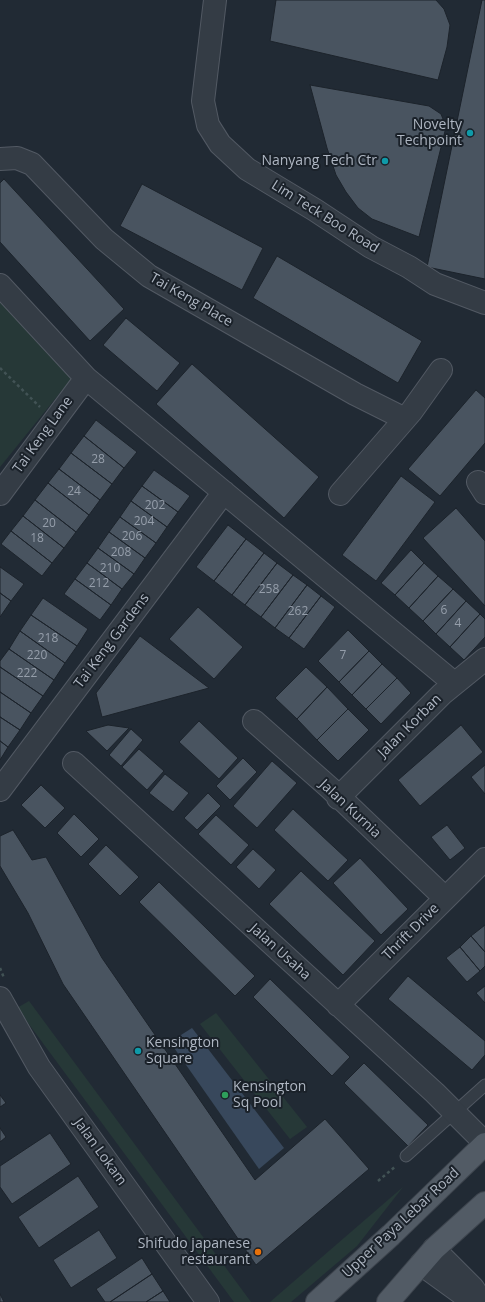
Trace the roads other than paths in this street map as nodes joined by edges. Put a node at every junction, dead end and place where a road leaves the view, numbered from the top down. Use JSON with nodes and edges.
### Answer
{"nodes":[{"id":1,"x":215,"y":0,"type":"edge"},
{"id":2,"x":0,"y":160,"type":"edge"},
{"id":3,"x":0,"y":285,"type":"edge"},
{"id":4,"x":485,"y":303,"type":"edge"},
{"id":5,"x":441,"y":370,"type":"dead end"},
{"id":6,"x":86,"y":378,"type":"junction"},
{"id":7,"x":405,"y":419,"type":"junction"},
{"id":8,"x":224,"y":492,"type":"junction"},
{"id":9,"x":0,"y":494,"type":"edge"},
{"id":10,"x":340,"y":494,"type":"dead end"},
{"id":11,"x":485,"y":659,"type":"edge"},
{"id":12,"x":454,"y":683,"type":"junction"},
{"id":13,"x":254,"y":721,"type":"dead end"},
{"id":14,"x":74,"y":763,"type":"dead end"},
{"id":15,"x":0,"y":790,"type":"edge"},
{"id":16,"x":338,"y":798,"type":"junction"},
{"id":17,"x":485,"y":859,"type":"edge"},
{"id":18,"x":445,"y":898,"type":"junction"},
{"id":19,"x":1,"y":1002,"type":"edge"},
{"id":20,"x":338,"y":1005,"type":"junction"},
{"id":21,"x":485,"y":1085,"type":"edge"},
{"id":22,"x":454,"y":1112,"type":"junction"},
{"id":23,"x":485,"y":1143,"type":"edge"},
{"id":24,"x":406,"y":1156,"type":"road end"},
{"id":25,"x":485,"y":1204,"type":"edge"},
{"id":26,"x":428,"y":1257,"type":"junction"},
{"id":27,"x":208,"y":1302,"type":"edge"},
{"id":28,"x":317,"y":1302,"type":"edge"},
{"id":29,"x":388,"y":1302,"type":"edge"},
{"id":30,"x":473,"y":1302,"type":"edge"},
{"id":31,"x":482,"y":1302,"type":"edge"}],
"edges":[{"from":1,"to":4,"type":"street","name":"Lim Teck Boo Road"},
{"from":2,"to":7,"type":"street","name":"Tai Keng Place"},
{"from":3,"to":6,"type":"street"},
{"from":5,"to":7,"type":"street"},
{"from":6,"to":8,"type":"street"},
{"from":6,"to":9,"type":"street","name":"Tai Keng Lane"},
{"from":7,"to":10,"type":"street"},
{"from":8,"to":12,"type":"street"},
{"from":8,"to":15,"type":"street","name":"Tai Keng Gardens"},
{"from":11,"to":12,"type":"street","name":"Jalan Korban"},
{"from":12,"to":16,"type":"street","name":"Jalan Korban"},
{"from":13,"to":16,"type":"street","name":"Jalan Kurnia"},
{"from":14,"to":20,"type":"street","name":"Jalan Usaha"},
{"from":16,"to":18,"type":"street","name":"Jalan Kurnia"},
{"from":17,"to":18,"type":"street","name":"Thrift Drive"},
{"from":18,"to":20,"type":"street","name":"Thrift Drive"},
{"from":19,"to":27,"type":"street","name":"Jalan Lokam"},
{"from":20,"to":22,"type":"street","name":"Jalan Usaha"},
{"from":21,"to":22,"type":"lane"},
{"from":22,"to":23,"type":"street","name":"Jalan Usaha"},
{"from":22,"to":24,"type":"lane"},
{"from":23,"to":28,"type":"main road","name":"Upper Paya Lebar Road"},
{"from":25,"to":26,"type":"main road"},
{"from":26,"to":29,"type":"main road"},
{"from":26,"to":30,"type":"street"},
{"from":26,"to":31,"type":"street"}]}
